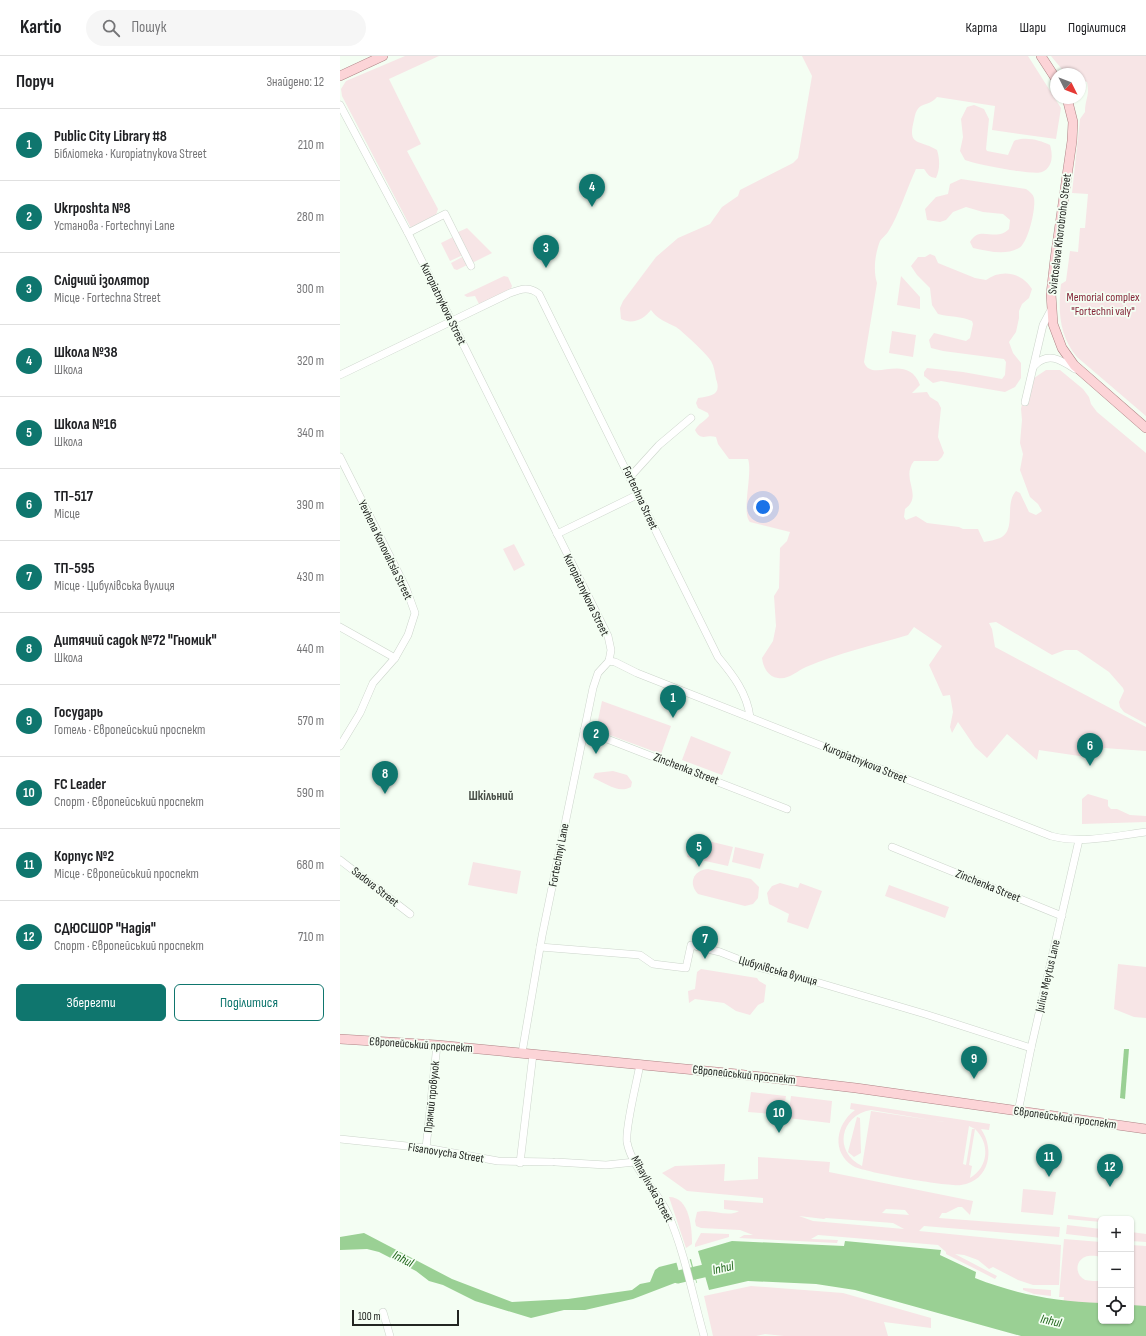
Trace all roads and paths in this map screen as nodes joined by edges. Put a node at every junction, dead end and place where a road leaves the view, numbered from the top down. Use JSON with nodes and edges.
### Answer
{"nodes":[{"id":1,"x":383,"y":56,"type":"edge"},
{"id":2,"x":1041,"y":56,"type":"edge"},
{"id":3,"x":1050,"y":70,"type":"edge"},
{"id":4,"x":340,"y":76,"type":"edge"},
{"id":5,"x":1068,"y":104,"type":"edge"},
{"id":6,"x":340,"y":105,"type":"edge"},
{"id":7,"x":408,"y":233,"type":"junction"},
{"id":8,"x":471,"y":266,"type":"dead end"},
{"id":9,"x":1051,"y":310,"type":"junction"},
{"id":10,"x":451,"y":320,"type":"junction"},
{"id":11,"x":1034,"y":366,"type":"junction"},
{"id":12,"x":1083,"y":374,"type":"junction"},
{"id":13,"x":340,"y":375,"type":"edge"},
{"id":14,"x":1025,"y":402,"type":"dead end"},
{"id":15,"x":691,"y":418,"type":"dead end"},
{"id":16,"x":1146,"y":428,"type":"edge"},
{"id":17,"x":340,"y":457,"type":"edge"},
{"id":18,"x":630,"y":477,"type":"junction"},
{"id":19,"x":637,"y":495,"type":"junction"},
{"id":20,"x":556,"y":534,"type":"junction"},
{"id":21,"x":340,"y":627,"type":"edge"},
{"id":22,"x":396,"y":658,"type":"junction"},
{"id":23,"x":609,"y":661,"type":"junction"},
{"id":24,"x":750,"y":717,"type":"junction"},
{"id":25,"x":584,"y":730,"type":"junction"},
{"id":26,"x":340,"y":746,"type":"edge"},
{"id":27,"x":787,"y":809,"type":"dead end"},
{"id":28,"x":1146,"y":832,"type":"edge"},
{"id":29,"x":1079,"y":840,"type":"junction"},
{"id":30,"x":892,"y":847,"type":"dead end"},
{"id":31,"x":340,"y":860,"type":"edge"},
{"id":32,"x":410,"y":914,"type":"dead end"},
{"id":33,"x":1062,"y":916,"type":"junction"},
{"id":34,"x":540,"y":947,"type":"junction"},
{"id":35,"x":340,"y":1039,"type":"edge"},
{"id":36,"x":437,"y":1045,"type":"junction"},
{"id":37,"x":1031,"y":1048,"type":"junction"},
{"id":38,"x":522,"y":1053,"type":"junction"},
{"id":39,"x":533,"y":1054,"type":"junction"},
{"id":40,"x":640,"y":1064,"type":"junction"},
{"id":41,"x":1018,"y":1112,"type":"junction"},
{"id":42,"x":1146,"y":1129,"type":"edge"},
{"id":43,"x":340,"y":1139,"type":"edge"},
{"id":44,"x":426,"y":1148,"type":"junction"},
{"id":45,"x":636,"y":1162,"type":"junction"},
{"id":46,"x":520,"y":1163,"type":"junction"},
{"id":47,"x":383,"y":1312,"type":"dead end"},
{"id":48,"x":390,"y":1336,"type":"edge"},
{"id":49,"x":704,"y":1336,"type":"edge"}],
"edges":[{"from":1,"to":4,"type":"main road"},
{"from":2,"to":3,"type":"main road"},
{"from":5,"to":9,"type":"main road","name":"Sviatoslava Khorobroho Street"},
{"from":6,"to":7,"type":"street","name":"Kuropiatnykova Street"},
{"from":7,"to":8,"type":"street"},
{"from":7,"to":10,"type":"street","name":"Kuropiatnykova Street"},
{"from":9,"to":11,"type":"street"},
{"from":9,"to":12,"type":"main road","name":"Sviatoslava Khorobroho Street"},
{"from":10,"to":13,"type":"street"},
{"from":10,"to":18,"type":"street","name":"Fortechna Street"},
{"from":10,"to":20,"type":"street","name":"Kuropiatnykova Street"},
{"from":11,"to":12,"type":"street"},
{"from":11,"to":14,"type":"street"},
{"from":12,"to":16,"type":"main road","name":"Sviatoslava Khorobroho Street"},
{"from":15,"to":18,"type":"street"},
{"from":17,"to":22,"type":"street","name":"Yevhena Konovaltsia Street"},
{"from":18,"to":19,"type":"street","name":"Fortechna Street"},
{"from":19,"to":20,"type":"street"},
{"from":19,"to":24,"type":"street","name":"Fortechna Street"},
{"from":20,"to":23,"type":"street","name":"Kuropiatnykova Street"},
{"from":21,"to":22,"type":"street"},
{"from":22,"to":26,"type":"street","name":"Yevhena Konovaltsia Street"},
{"from":23,"to":24,"type":"street","name":"Kuropiatnykova Street"},
{"from":23,"to":25,"type":"street","name":"Fortechnyi Lane"},
{"from":24,"to":29,"type":"street","name":"Kuropiatnykova Street"},
{"from":25,"to":27,"type":"street","name":"Zinchenka Street"},
{"from":25,"to":34,"type":"street","name":"Fortechnyi Lane"},
{"from":28,"to":29,"type":"street","name":"Kuropiatnykova Street"},
{"from":29,"to":33,"type":"street","name":"Julius Meytus Lane"},
{"from":30,"to":33,"type":"street","name":"Zinchenka Street"},
{"from":31,"to":32,"type":"street","name":"Sadova Street"},
{"from":33,"to":37,"type":"street","name":"Julius Meytus Lane"},
{"from":34,"to":37,"type":"street","name":"Цибулівська вулиця"},
{"from":34,"to":38,"type":"street","name":"Fortechnyi Lane"},
{"from":35,"to":36,"type":"main road","name":"Європейський проспект"},
{"from":36,"to":38,"type":"main road","name":"Європейський проспект"},
{"from":36,"to":44,"type":"street","name":"Прямий провулок"},
{"from":37,"to":41,"type":"street","name":"Julius Meytus Lane"},
{"from":38,"to":39,"type":"main road","name":"Європейський проспект"},
{"from":39,"to":40,"type":"main road","name":"Європейський проспект"},
{"from":39,"to":46,"type":"street"},
{"from":40,"to":41,"type":"main road","name":"Європейський проспект"},
{"from":40,"to":45,"type":"street","name":"Mihaylivska Street"},
{"from":41,"to":42,"type":"main road","name":"Європейський проспект"},
{"from":43,"to":44,"type":"street","name":"Fisanovycha Street"},
{"from":44,"to":46,"type":"street","name":"Fisanovycha Street"},
{"from":45,"to":46,"type":"street","name":"Fisanovycha Street"},
{"from":45,"to":49,"type":"street","name":"Mihaylivska Street"},
{"from":47,"to":48,"type":"street"}]}
